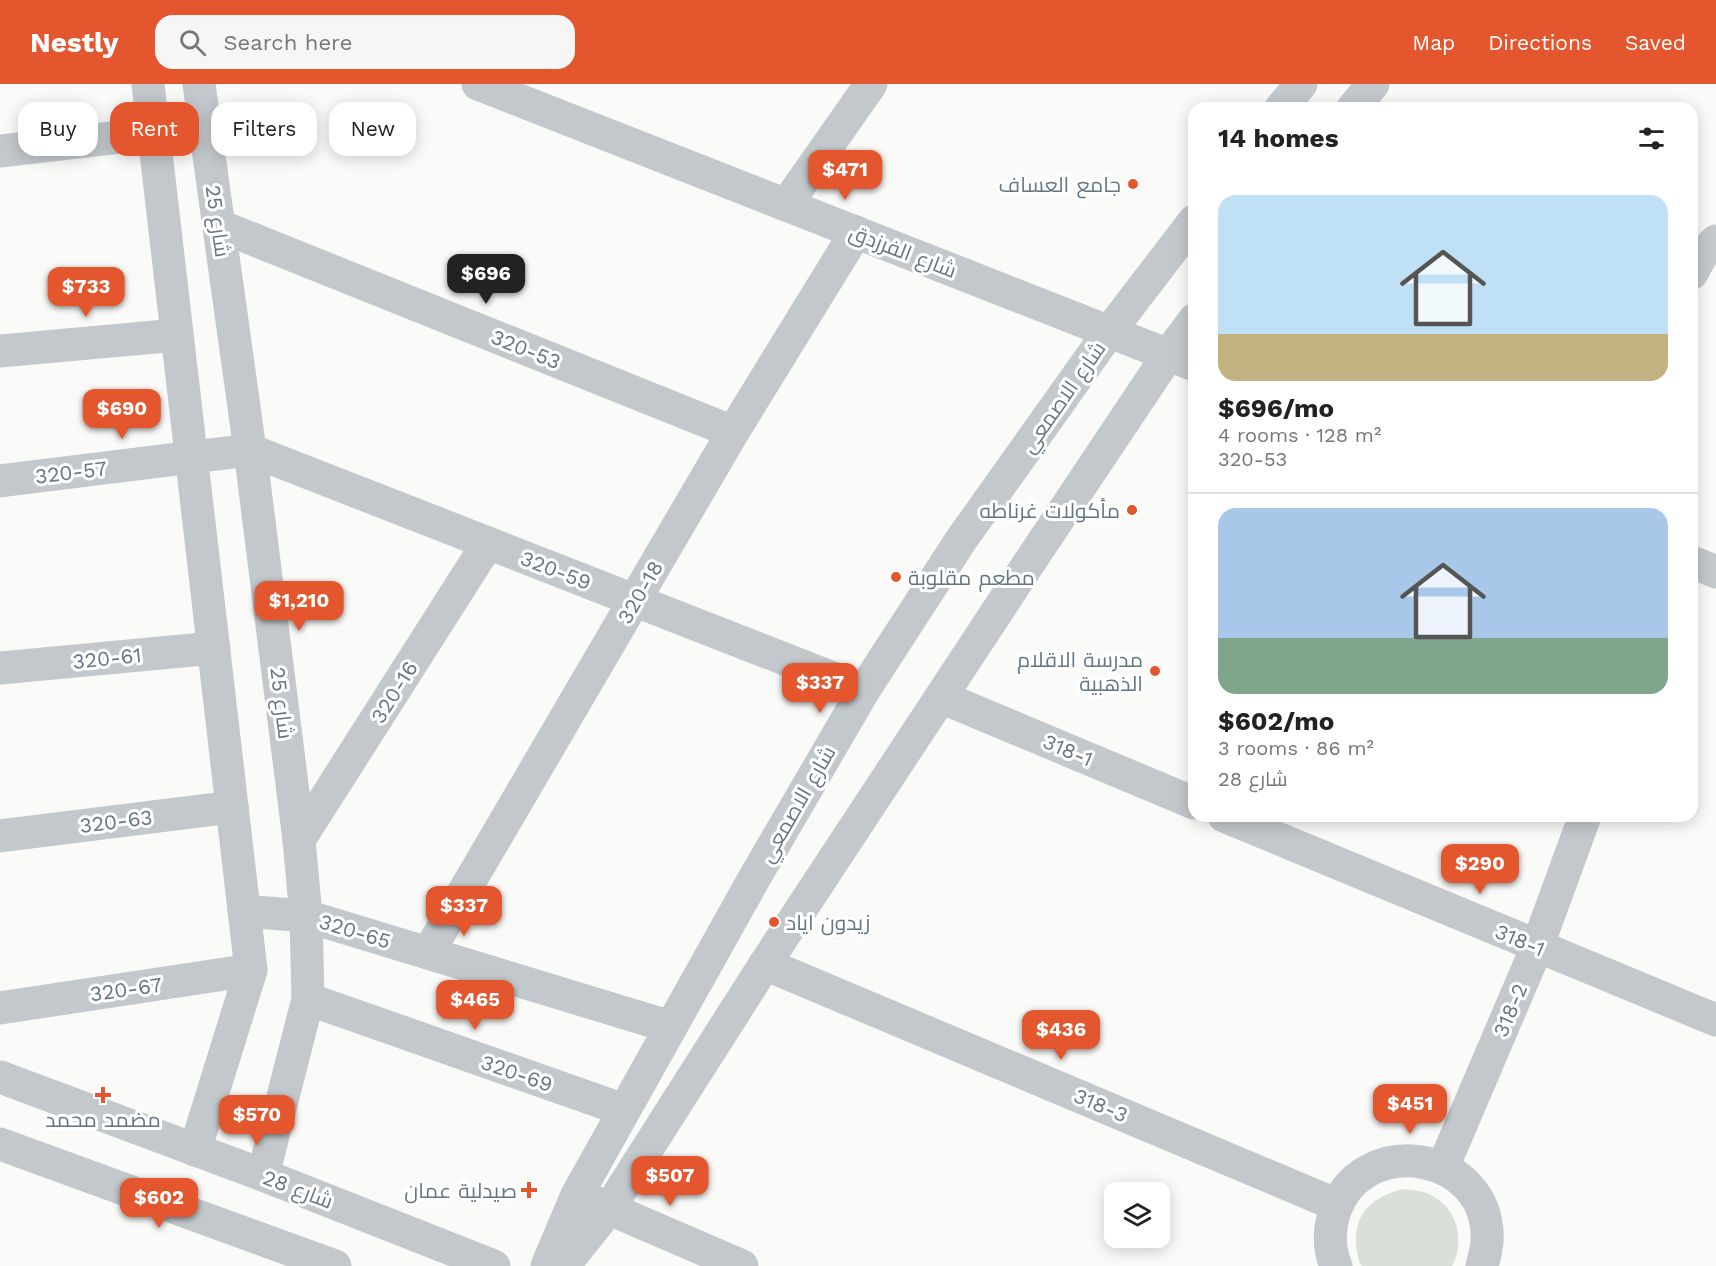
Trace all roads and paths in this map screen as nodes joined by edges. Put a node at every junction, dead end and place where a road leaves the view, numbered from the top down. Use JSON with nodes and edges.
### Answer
{"nodes":[{"id":1,"x":148,"y":84,"type":"edge"},
{"id":2,"x":199,"y":84,"type":"edge"},
{"id":3,"x":478,"y":84,"type":"edge"},
{"id":4,"x":871,"y":84,"type":"edge"},
{"id":5,"x":1301,"y":84,"type":"edge"},
{"id":6,"x":1373,"y":84,"type":"edge"},
{"id":7,"x":150,"y":102,"type":"edge"},
{"id":8,"x":1286,"y":102,"type":"edge"},
{"id":9,"x":1358,"y":102,"type":"edge"},
{"id":10,"x":110,"y":138,"type":"edge"},
{"id":11,"x":0,"y":151,"type":"edge"},
{"id":12,"x":157,"y":156,"type":"edge"},
{"id":13,"x":786,"y":205,"type":"junction"},
{"id":14,"x":219,"y":226,"type":"junction"},
{"id":15,"x":1188,"y":229,"type":"edge"},
{"id":16,"x":856,"y":232,"type":"junction"},
{"id":17,"x":1716,"y":241,"type":"edge"},
{"id":18,"x":1698,"y":262,"type":"edge"},
{"id":19,"x":1109,"y":332,"type":"junction"},
{"id":20,"x":177,"y":335,"type":"junction"},
{"id":21,"x":1188,"y":338,"type":"edge"},
{"id":22,"x":0,"y":351,"type":"edge"},
{"id":23,"x":1181,"y":360,"type":"edge"},
{"id":24,"x":733,"y":432,"type":"junction"},
{"id":25,"x":249,"y":450,"type":"junction"},
{"id":26,"x":192,"y":458,"type":"junction"},
{"id":27,"x":0,"y":481,"type":"edge"},
{"id":28,"x":488,"y":543,"type":"junction"},
{"id":29,"x":1698,"y":564,"type":"edge"},
{"id":30,"x":1716,"y":572,"type":"edge"},
{"id":31,"x":634,"y":601,"type":"junction"},
{"id":32,"x":214,"y":648,"type":"junction"},
{"id":33,"x":0,"y":668,"type":"edge"},
{"id":34,"x":864,"y":690,"type":"junction"},
{"id":35,"x":941,"y":697,"type":"junction"},
{"id":36,"x":1188,"y":800,"type":"edge"},
{"id":37,"x":232,"y":807,"type":"junction"},
{"id":38,"x":1238,"y":822,"type":"edge"},
{"id":39,"x":1583,"y":822,"type":"edge"},
{"id":40,"x":0,"y":836,"type":"edge"},
{"id":41,"x":299,"y":840,"type":"junction"},
{"id":42,"x":244,"y":911,"type":"junction"},
{"id":43,"x":306,"y":916,"type":"junction"},
{"id":44,"x":1537,"y":947,"type":"junction"},
{"id":45,"x":428,"y":953,"type":"junction"},
{"id":46,"x":765,"y":964,"type":"junction"},
{"id":47,"x":251,"y":970,"type":"junction"},
{"id":48,"x":308,"y":999,"type":"junction"},
{"id":49,"x":0,"y":1008,"type":"edge"},
{"id":50,"x":1716,"y":1020,"type":"edge"},
{"id":51,"x":671,"y":1027,"type":"junction"},
{"id":52,"x":0,"y":1077,"type":"edge"},
{"id":53,"x":624,"y":1110,"type":"junction"},
{"id":54,"x":0,"y":1144,"type":"edge"},
{"id":55,"x":195,"y":1150,"type":"junction"},
{"id":56,"x":1443,"y":1167,"type":"junction"},
{"id":57,"x":263,"y":1175,"type":"junction"},
{"id":58,"x":577,"y":1195,"type":"junction"},
{"id":59,"x":1337,"y":1205,"type":"junction"},
{"id":60,"x":609,"y":1209,"type":"junction"},
{"id":61,"x":335,"y":1266,"type":"edge"},
{"id":62,"x":494,"y":1266,"type":"edge"},
{"id":63,"x":547,"y":1266,"type":"edge"},
{"id":64,"x":560,"y":1266,"type":"edge"},
{"id":65,"x":742,"y":1266,"type":"edge"},
{"id":66,"x":1336,"y":1266,"type":"edge"},
{"id":67,"x":1482,"y":1266,"type":"edge"}],
"edges":[{"from":1,"to":7,"type":"street"},
{"from":2,"to":14,"type":"street","name":"شارع 25"},
{"from":3,"to":13,"type":"street","name":"شارع الفرزدق"},
{"from":4,"to":13,"type":"street"},
{"from":5,"to":8,"type":"street"},
{"from":6,"to":9,"type":"street"},
{"from":10,"to":11,"type":"street"},
{"from":12,"to":20,"type":"street"},
{"from":13,"to":16,"type":"street","name":"شارع الفرزدق"},
{"from":14,"to":24,"type":"street","name":"320-53"},
{"from":14,"to":25,"type":"street","name":"شارع 25"},
{"from":15,"to":19,"type":"street","name":"شارع الاصمعي"},
{"from":16,"to":19,"type":"street","name":"شارع الفرزدق"},
{"from":16,"to":24,"type":"street","name":"320-18"},
{"from":17,"to":18,"type":"street"},
{"from":19,"to":23,"type":"street","name":"شارع الفرزدق"},
{"from":19,"to":34,"type":"street","name":"شارع الاصمعي"},
{"from":20,"to":22,"type":"street"},
{"from":20,"to":26,"type":"street"},
{"from":21,"to":23,"type":"street"},
{"from":23,"to":35,"type":"street"},
{"from":24,"to":31,"type":"street","name":"320-18"},
{"from":25,"to":26,"type":"street","name":"320-57"},
{"from":25,"to":28,"type":"street","name":"320-59"},
{"from":25,"to":41,"type":"street","name":"شارع 25"},
{"from":26,"to":27,"type":"street","name":"320-57"},
{"from":26,"to":32,"type":"street"},
{"from":28,"to":31,"type":"street","name":"320-59"},
{"from":28,"to":41,"type":"street","name":"320-16"},
{"from":29,"to":30,"type":"street"},
{"from":31,"to":34,"type":"street","name":"320-59"},
{"from":31,"to":45,"type":"street","name":"320-18"},
{"from":32,"to":33,"type":"street","name":"320-61"},
{"from":32,"to":37,"type":"street"},
{"from":34,"to":51,"type":"street","name":"شارع الاصمعي"},
{"from":35,"to":36,"type":"street","name":"318-1"},
{"from":35,"to":46,"type":"street"},
{"from":37,"to":40,"type":"street","name":"320-63"},
{"from":37,"to":42,"type":"street"},
{"from":38,"to":44,"type":"street","name":"318-1"},
{"from":39,"to":44,"type":"street","name":"318-2"},
{"from":41,"to":43,"type":"street","name":"شارع 25"},
{"from":42,"to":43,"type":"street","name":"320-65"},
{"from":42,"to":47,"type":"street"},
{"from":43,"to":45,"type":"street","name":"320-65"},
{"from":43,"to":48,"type":"street","name":"شارع 25"},
{"from":44,"to":50,"type":"street","name":"318-1"},
{"from":44,"to":56,"type":"street","name":"318-2"},
{"from":45,"to":51,"type":"street","name":"320-65"},
{"from":46,"to":59,"type":"street","name":"318-3"},
{"from":46,"to":60,"type":"street"},
{"from":47,"to":49,"type":"street","name":"320-67"},
{"from":47,"to":55,"type":"street"},
{"from":48,"to":53,"type":"street","name":"320-69"},
{"from":48,"to":57,"type":"street","name":"شارع 25"},
{"from":51,"to":53,"type":"street","name":"شارع الاصمعي"},
{"from":52,"to":55,"type":"street","name":"شارع 28"},
{"from":53,"to":58,"type":"street","name":"شارع الاصمعي"},
{"from":54,"to":61,"type":"street"},
{"from":55,"to":57,"type":"street","name":"شارع 28"},
{"from":56,"to":59,"type":"street"},
{"from":56,"to":67,"type":"street"},
{"from":57,"to":62,"type":"street","name":"شارع 28"},
{"from":58,"to":60,"type":"street"},
{"from":58,"to":63,"type":"street","name":"شارع الاصمعي"},
{"from":59,"to":66,"type":"street"},
{"from":60,"to":64,"type":"street"},
{"from":60,"to":65,"type":"street"}]}
